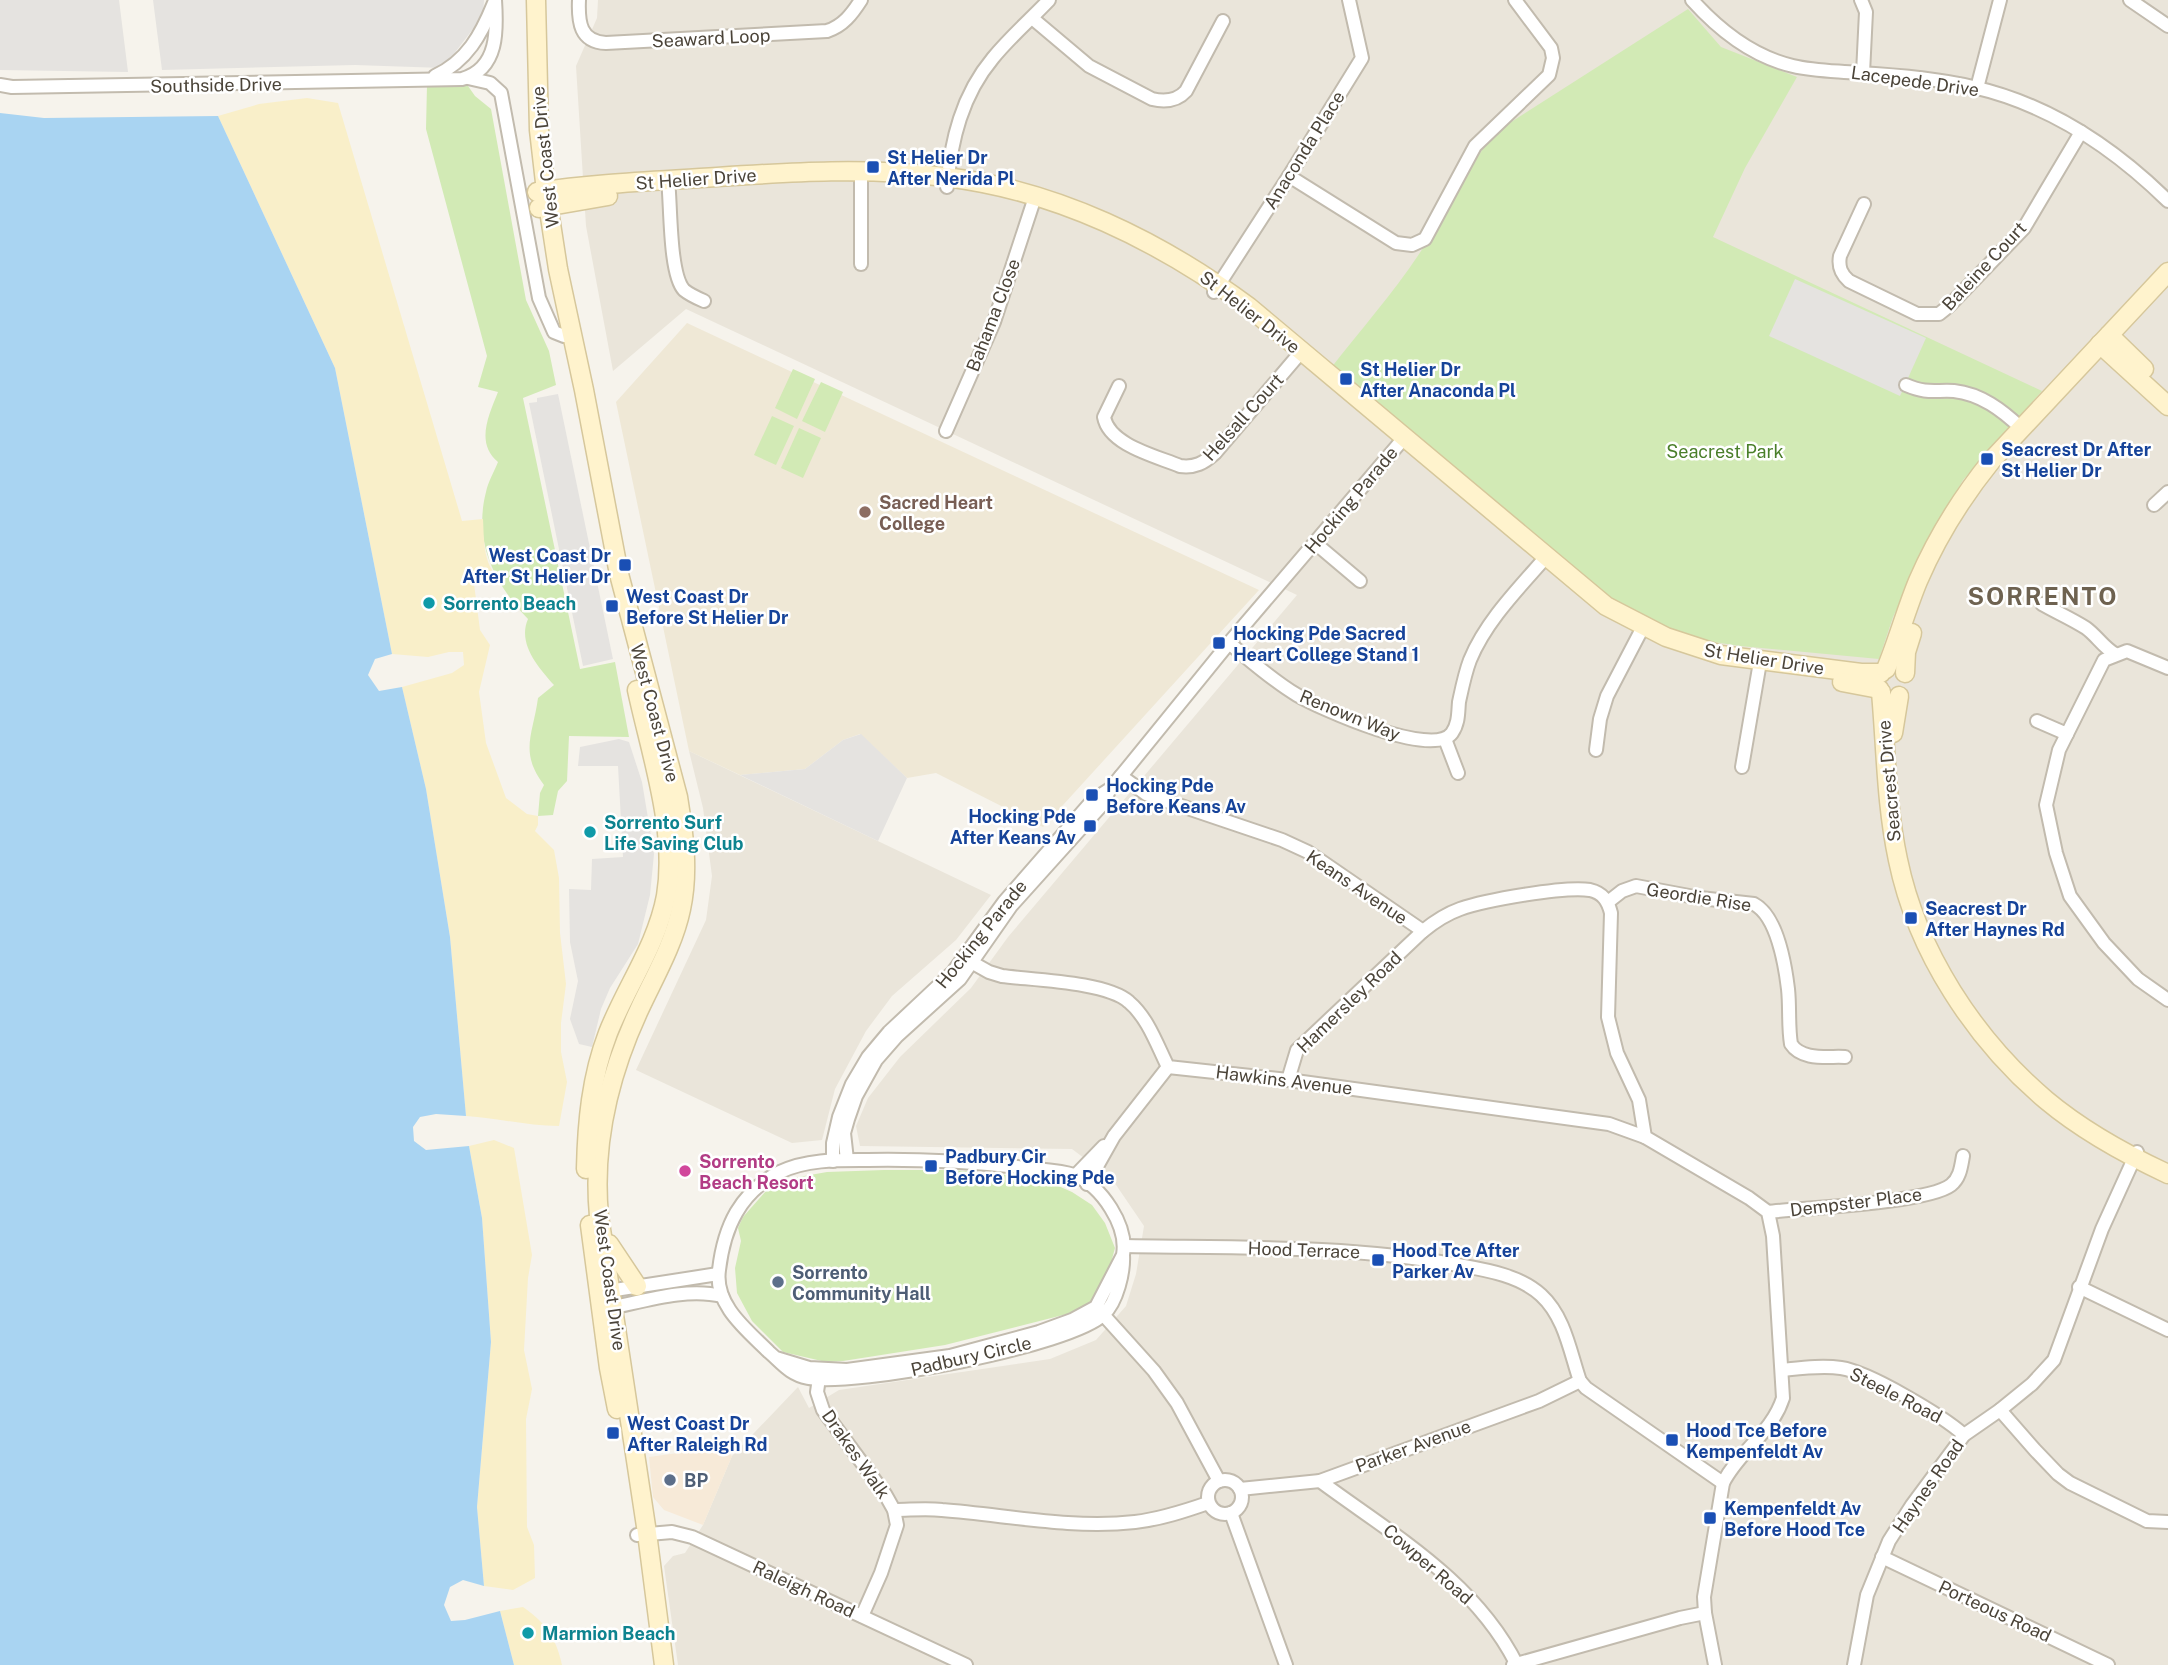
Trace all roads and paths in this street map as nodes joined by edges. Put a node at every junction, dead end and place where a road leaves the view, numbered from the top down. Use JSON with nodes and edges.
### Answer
{"nodes":[{"id":1,"x":495,"y":0,"type":"edge"},
{"id":2,"x":527,"y":0,"type":"edge"},
{"id":3,"x":536,"y":0,"type":"edge"},
{"id":4,"x":579,"y":0,"type":"edge"},
{"id":5,"x":861,"y":0,"type":"edge"},
{"id":6,"x":1049,"y":0,"type":"edge"},
{"id":7,"x":1349,"y":0,"type":"edge"},
{"id":8,"x":1515,"y":0,"type":"edge"},
{"id":9,"x":1692,"y":0,"type":"edge"},
{"id":10,"x":1861,"y":0,"type":"edge"},
{"id":11,"x":2000,"y":0,"type":"edge"},
{"id":12,"x":2130,"y":0,"type":"edge"},
{"id":13,"x":1032,"y":18,"type":"junction"},
{"id":14,"x":1223,"y":21,"type":"dead end"},
{"id":15,"x":2168,"y":26,"type":"edge"},
{"id":16,"x":1863,"y":73,"type":"junction"},
{"id":17,"x":431,"y":78,"type":"junction"},
{"id":18,"x":468,"y":78,"type":"junction"},
{"id":19,"x":0,"y":85,"type":"edge"},
{"id":20,"x":1977,"y":88,"type":"junction"},
{"id":21,"x":2081,"y":132,"type":"junction"},
{"id":22,"x":862,"y":175,"type":"junction"},
{"id":23,"x":1289,"y":176,"type":"junction"},
{"id":24,"x":947,"y":182,"type":"junction"},
{"id":25,"x":669,"y":186,"type":"junction"},
{"id":26,"x":542,"y":199,"type":"junction"},
{"id":27,"x":2168,"y":201,"type":"edge"},
{"id":28,"x":1034,"y":202,"type":"junction"},
{"id":29,"x":1864,"y":204,"type":"dead end"},
{"id":30,"x":861,"y":264,"type":"dead end"},
{"id":31,"x":2168,"y":272,"type":"edge"},
{"id":32,"x":2168,"y":285,"type":"edge"},
{"id":33,"x":1217,"y":288,"type":"junction"},
{"id":34,"x":704,"y":301,"type":"dead end"},
{"id":35,"x":564,"y":336,"type":"junction"},
{"id":36,"x":2108,"y":343,"type":"junction"},
{"id":37,"x":1298,"y":355,"type":"junction"},
{"id":38,"x":1906,"y":385,"type":"dead end"},
{"id":39,"x":1119,"y":386,"type":"dead end"},
{"id":40,"x":2168,"y":391,"type":"edge"},
{"id":41,"x":2168,"y":406,"type":"edge"},
{"id":42,"x":2021,"y":428,"type":"junction"},
{"id":43,"x":946,"y":432,"type":"dead end"},
{"id":44,"x":1401,"y":441,"type":"junction"},
{"id":45,"x":2168,"y":492,"type":"edge"},
{"id":46,"x":2154,"y":505,"type":"dead end"},
{"id":47,"x":1315,"y":543,"type":"junction"},
{"id":48,"x":1543,"y":561,"type":"junction"},
{"id":49,"x":1360,"y":581,"type":"dead end"},
{"id":50,"x":2042,"y":604,"type":"dead end"},
{"id":51,"x":1641,"y":631,"type":"junction"},
{"id":52,"x":1229,"y":643,"type":"junction"},
{"id":53,"x":2115,"y":654,"type":"junction"},
{"id":54,"x":1759,"y":666,"type":"junction"},
{"id":55,"x":2168,"y":668,"type":"edge"},
{"id":56,"x":1905,"y":673,"type":"junction"},
{"id":57,"x":1882,"y":680,"type":"junction"},
{"id":58,"x":1899,"y":696,"type":"junction"},
{"id":59,"x":2037,"y":722,"type":"dead end"},
{"id":60,"x":2067,"y":734,"type":"junction"},
{"id":61,"x":1445,"y":739,"type":"junction"},
{"id":62,"x":1596,"y":750,"type":"dead end"},
{"id":63,"x":1742,"y":767,"type":"dead end"},
{"id":64,"x":1458,"y":773,"type":"dead end"},
{"id":65,"x":1121,"y":776,"type":"junction"},
{"id":66,"x":1603,"y":898,"type":"junction"},
{"id":67,"x":1423,"y":931,"type":"junction"},
{"id":68,"x":968,"y":961,"type":"junction"},
{"id":69,"x":2168,"y":1000,"type":"edge"},
{"id":70,"x":1845,"y":1056,"type":"dead end"},
{"id":71,"x":1168,"y":1067,"type":"junction"},
{"id":72,"x":1288,"y":1080,"type":"junction"},
{"id":73,"x":1114,"y":1136,"type":"junction"},
{"id":74,"x":1644,"y":1136,"type":"junction"},
{"id":75,"x":2136,"y":1154,"type":"junction"},
{"id":76,"x":1963,"y":1156,"type":"dead end"},
{"id":77,"x":840,"y":1160,"type":"junction"},
{"id":78,"x":2168,"y":1165,"type":"edge"},
{"id":79,"x":2168,"y":1174,"type":"edge"},
{"id":80,"x":1075,"y":1176,"type":"junction"},
{"id":81,"x":1087,"y":1184,"type":"junction"},
{"id":82,"x":1768,"y":1212,"type":"junction"},
{"id":83,"x":604,"y":1239,"type":"junction"},
{"id":84,"x":1123,"y":1251,"type":"junction"},
{"id":85,"x":718,"y":1274,"type":"junction"},
{"id":86,"x":681,"y":1279,"type":"junction"},
{"id":87,"x":637,"y":1286,"type":"junction"},
{"id":88,"x":2079,"y":1287,"type":"junction"},
{"id":89,"x":684,"y":1294,"type":"junction"},
{"id":90,"x":722,"y":1296,"type":"junction"},
{"id":91,"x":606,"y":1300,"type":"junction"},
{"id":92,"x":1100,"y":1311,"type":"junction"},
{"id":93,"x":2168,"y":1330,"type":"edge"},
{"id":94,"x":1782,"y":1370,"type":"junction"},
{"id":95,"x":820,"y":1374,"type":"junction"},
{"id":96,"x":1580,"y":1381,"type":"junction"},
{"id":97,"x":2000,"y":1410,"type":"junction"},
{"id":98,"x":1964,"y":1435,"type":"junction"},
{"id":99,"x":1219,"y":1480,"type":"junction"},
{"id":100,"x":1320,"y":1481,"type":"junction"},
{"id":101,"x":1723,"y":1483,"type":"junction"},
{"id":102,"x":1240,"y":1489,"type":"junction"},
{"id":103,"x":1208,"y":1503,"type":"junction"},
{"id":104,"x":894,"y":1510,"type":"junction"},
{"id":105,"x":1231,"y":1513,"type":"junction"},
{"id":106,"x":2168,"y":1522,"type":"edge"},
{"id":107,"x":642,"y":1534,"type":"junction"},
{"id":108,"x":1882,"y":1557,"type":"junction"},
{"id":109,"x":1704,"y":1613,"type":"junction"},
{"id":110,"x":862,"y":1616,"type":"junction"},
{"id":111,"x":654,"y":1665,"type":"edge"},
{"id":112,"x":664,"y":1665,"type":"edge"},
{"id":113,"x":966,"y":1665,"type":"edge"},
{"id":114,"x":1286,"y":1665,"type":"edge"},
{"id":115,"x":1516,"y":1665,"type":"edge"},
{"id":116,"x":1715,"y":1665,"type":"edge"},
{"id":117,"x":1854,"y":1665,"type":"edge"},
{"id":118,"x":2108,"y":1665,"type":"edge"}],
"edges":[{"from":1,"to":17,"type":"street","name":"Southside Drive"},
{"from":1,"to":18,"type":"street","name":"Southside Drive"},
{"from":2,"to":26,"type":"main road","name":"West Coast Drive"},
{"from":3,"to":26,"type":"main road","name":"West Coast Drive"},
{"from":4,"to":5,"type":"street","name":"Seaward Loop"},
{"from":6,"to":13,"type":"street"},
{"from":7,"to":23,"type":"street","name":"Anaconda Place"},
{"from":8,"to":23,"type":"street"},
{"from":9,"to":16,"type":"street","name":"Lacepede Drive"},
{"from":10,"to":16,"type":"street"},
{"from":11,"to":20,"type":"street"},
{"from":12,"to":15,"type":"street"},
{"from":13,"to":14,"type":"street"},
{"from":13,"to":24,"type":"street"},
{"from":16,"to":20,"type":"street","name":"Lacepede Drive"},
{"from":17,"to":18,"type":"street","name":"Southside Drive"},
{"from":17,"to":19,"type":"street","name":"Southside Drive"},
{"from":18,"to":35,"type":"street"},
{"from":20,"to":21,"type":"street","name":"Lacepede Drive"},
{"from":21,"to":27,"type":"street","name":"Lacepede Drive"},
{"from":21,"to":29,"type":"street","name":"Baleine Court"},
{"from":22,"to":24,"type":"main road","name":"St Helier Drive"},
{"from":22,"to":25,"type":"main road","name":"St Helier Drive"},
{"from":22,"to":30,"type":"street"},
{"from":23,"to":33,"type":"street","name":"Anaconda Place"},
{"from":24,"to":28,"type":"main road","name":"St Helier Drive"},
{"from":25,"to":26,"type":"main road","name":"St Helier Drive"},
{"from":25,"to":34,"type":"street"},
{"from":26,"to":35,"type":"main road","name":"West Coast Drive"},
{"from":26,"to":83,"type":"main road","name":"West Coast Drive"},
{"from":28,"to":33,"type":"main road","name":"St Helier Drive"},
{"from":28,"to":43,"type":"street","name":"Bahama Close"},
{"from":31,"to":36,"type":"main road","name":"Seacrest Drive"},
{"from":32,"to":36,"type":"main road","name":"Seacrest Drive"},
{"from":33,"to":37,"type":"main road","name":"St Helier Drive"},
{"from":35,"to":91,"type":"main road","name":"West Coast Drive"},
{"from":36,"to":40,"type":"main road"},
{"from":36,"to":41,"type":"main road"},
{"from":36,"to":42,"type":"main road","name":"Seacrest Drive"},
{"from":36,"to":56,"type":"main road","name":"Seacrest Drive"},
{"from":37,"to":39,"type":"street","name":"Helsall Court"},
{"from":37,"to":44,"type":"main road","name":"St Helier Drive"},
{"from":38,"to":42,"type":"street"},
{"from":42,"to":57,"type":"main road","name":"Seacrest Drive"},
{"from":44,"to":47,"type":"street","name":"Hocking Parade"},
{"from":44,"to":48,"type":"main road","name":"St Helier Drive"},
{"from":45,"to":46,"type":"street"},
{"from":47,"to":49,"type":"street"},
{"from":47,"to":52,"type":"street","name":"Hocking Parade"},
{"from":48,"to":51,"type":"main road","name":"St Helier Drive"},
{"from":48,"to":61,"type":"street"},
{"from":50,"to":53,"type":"street"},
{"from":51,"to":54,"type":"main road","name":"St Helier Drive"},
{"from":51,"to":62,"type":"street"},
{"from":52,"to":61,"type":"street","name":"Renown Way"},
{"from":52,"to":65,"type":"street","name":"Hocking Parade"},
{"from":53,"to":55,"type":"street"},
{"from":53,"to":60,"type":"street"},
{"from":54,"to":57,"type":"main road","name":"St Helier Drive"},
{"from":54,"to":63,"type":"street"},
{"from":56,"to":57,"type":"main road"},
{"from":56,"to":58,"type":"main road"},
{"from":57,"to":58,"type":"main road"},
{"from":57,"to":75,"type":"main road","name":"Seacrest Drive"},
{"from":58,"to":75,"type":"main road","name":"Seacrest Drive"},
{"from":59,"to":60,"type":"street"},
{"from":60,"to":69,"type":"street"},
{"from":61,"to":64,"type":"street"},
{"from":65,"to":67,"type":"street","name":"Keans Avenue"},
{"from":65,"to":68,"type":"street","name":"Hocking Parade"},
{"from":66,"to":67,"type":"street","name":"Keans Avenue"},
{"from":66,"to":70,"type":"street","name":"Geordie Rise"},
{"from":66,"to":74,"type":"street"},
{"from":67,"to":72,"type":"street","name":"Hamersley Road"},
{"from":68,"to":71,"type":"street"},
{"from":68,"to":77,"type":"street","name":"Hocking Parade"},
{"from":71,"to":72,"type":"street","name":"Hawkins Avenue"},
{"from":71,"to":73,"type":"street"},
{"from":72,"to":74,"type":"street","name":"Hawkins Avenue"},
{"from":73,"to":80,"type":"street"},
{"from":73,"to":81,"type":"street"},
{"from":74,"to":82,"type":"street","name":"Hawkins Avenue"},
{"from":75,"to":78,"type":"main road","name":"Seacrest Drive"},
{"from":75,"to":79,"type":"main road","name":"Seacrest Drive"},
{"from":75,"to":88,"type":"street","name":"Haynes Road"},
{"from":76,"to":82,"type":"street","name":"Dempster Place"},
{"from":77,"to":80,"type":"street","name":"Padbury Circle"},
{"from":77,"to":85,"type":"street","name":"Padbury Circle"},
{"from":80,"to":81,"type":"street","name":"Padbury Circle"},
{"from":81,"to":84,"type":"street","name":"Padbury Circle"},
{"from":82,"to":94,"type":"street"},
{"from":83,"to":87,"type":"main road"},
{"from":83,"to":91,"type":"main road","name":"West Coast Drive"},
{"from":84,"to":92,"type":"street"},
{"from":84,"to":96,"type":"street","name":"Hood Terrace"},
{"from":85,"to":86,"type":"street"},
{"from":85,"to":90,"type":"street","name":"Padbury Circle"},
{"from":86,"to":87,"type":"street"},
{"from":86,"to":89,"type":"street"},
{"from":87,"to":91,"type":"street"},
{"from":88,"to":93,"type":"street"},
{"from":88,"to":97,"type":"street","name":"Haynes Road"},
{"from":89,"to":90,"type":"street"},
{"from":89,"to":91,"type":"street"},
{"from":90,"to":95,"type":"street","name":"Padbury Circle"},
{"from":91,"to":107,"type":"main road","name":"West Coast Drive"},
{"from":92,"to":95,"type":"street","name":"Padbury Circle"},
{"from":92,"to":99,"type":"street"},
{"from":94,"to":98,"type":"street","name":"Steele Road"},
{"from":94,"to":101,"type":"street"},
{"from":95,"to":104,"type":"street","name":"Drakes Walk"},
{"from":96,"to":100,"type":"street","name":"Parker Avenue"},
{"from":96,"to":101,"type":"street"},
{"from":97,"to":98,"type":"street","name":"Haynes Road"},
{"from":97,"to":106,"type":"street"},
{"from":98,"to":108,"type":"street","name":"Haynes Road"},
{"from":99,"to":102,"type":"street"},
{"from":99,"to":103,"type":"street"},
{"from":100,"to":102,"type":"street","name":"Parker Avenue"},
{"from":100,"to":115,"type":"street","name":"Cowper Road"},
{"from":101,"to":109,"type":"street"},
{"from":102,"to":105,"type":"street"},
{"from":103,"to":104,"type":"street"},
{"from":103,"to":105,"type":"street"},
{"from":104,"to":110,"type":"street","name":"Drakes Walk"},
{"from":105,"to":114,"type":"street"},
{"from":107,"to":110,"type":"street","name":"Raleigh Road"},
{"from":107,"to":111,"type":"main road","name":"West Coast Drive"},
{"from":107,"to":112,"type":"main road","name":"West Coast Drive"},
{"from":108,"to":117,"type":"street","name":"Haynes Road"},
{"from":108,"to":118,"type":"street","name":"Porteous Road"},
{"from":109,"to":115,"type":"street"},
{"from":109,"to":116,"type":"street"},
{"from":110,"to":113,"type":"street","name":"Raleigh Road"}]}
